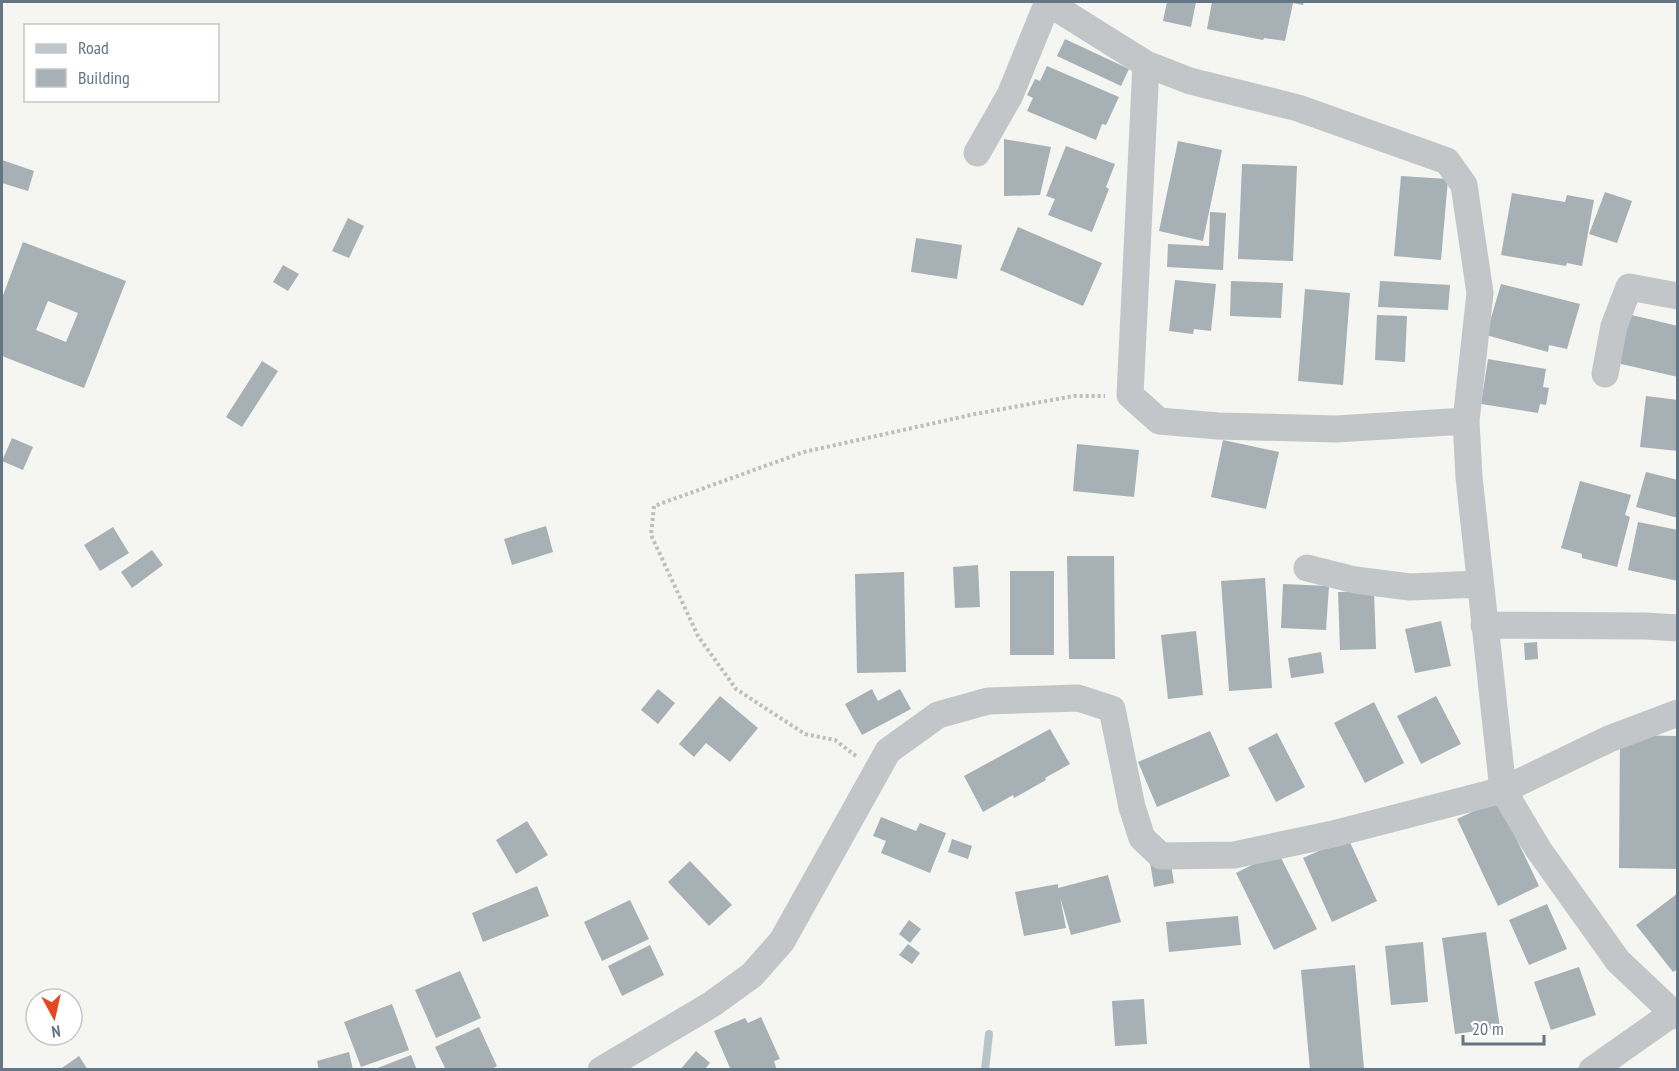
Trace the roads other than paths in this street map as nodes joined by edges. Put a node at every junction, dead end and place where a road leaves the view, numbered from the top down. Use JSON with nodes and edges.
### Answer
{"nodes":[{"id":1,"x":1048,"y":2,"type":"edge"},
{"id":2,"x":1146,"y":64,"type":"junction"},
{"id":3,"x":977,"y":153,"type":"dead end"},
{"id":4,"x":1677,"y":296,"type":"edge"},
{"id":5,"x":1605,"y":374,"type":"dead end"},
{"id":6,"x":1466,"y":421,"type":"junction"},
{"id":7,"x":1307,"y":568,"type":"dead end"},
{"id":8,"x":1480,"y":584,"type":"junction"},
{"id":9,"x":1484,"y":625,"type":"junction"},
{"id":10,"x":1677,"y":628,"type":"edge"},
{"id":11,"x":1677,"y":712,"type":"edge"},
{"id":12,"x":1503,"y":790,"type":"junction"},
{"id":13,"x":1675,"y":1015,"type":"edge"},
{"id":14,"x":601,"y":1070,"type":"edge"},
{"id":15,"x":1592,"y":1070,"type":"edge"}],
"edges":[{"from":1,"to":2,"type":"street"},
{"from":1,"to":3,"type":"street"},
{"from":2,"to":6,"type":"street"},
{"from":2,"to":6,"type":"street"},
{"from":4,"to":5,"type":"street"},
{"from":6,"to":8,"type":"street"},
{"from":7,"to":8,"type":"street"},
{"from":8,"to":9,"type":"street"},
{"from":9,"to":10,"type":"street"},
{"from":9,"to":12,"type":"street"},
{"from":11,"to":12,"type":"street"},
{"from":12,"to":13,"type":"street"},
{"from":12,"to":14,"type":"street"},
{"from":13,"to":15,"type":"street"}]}
